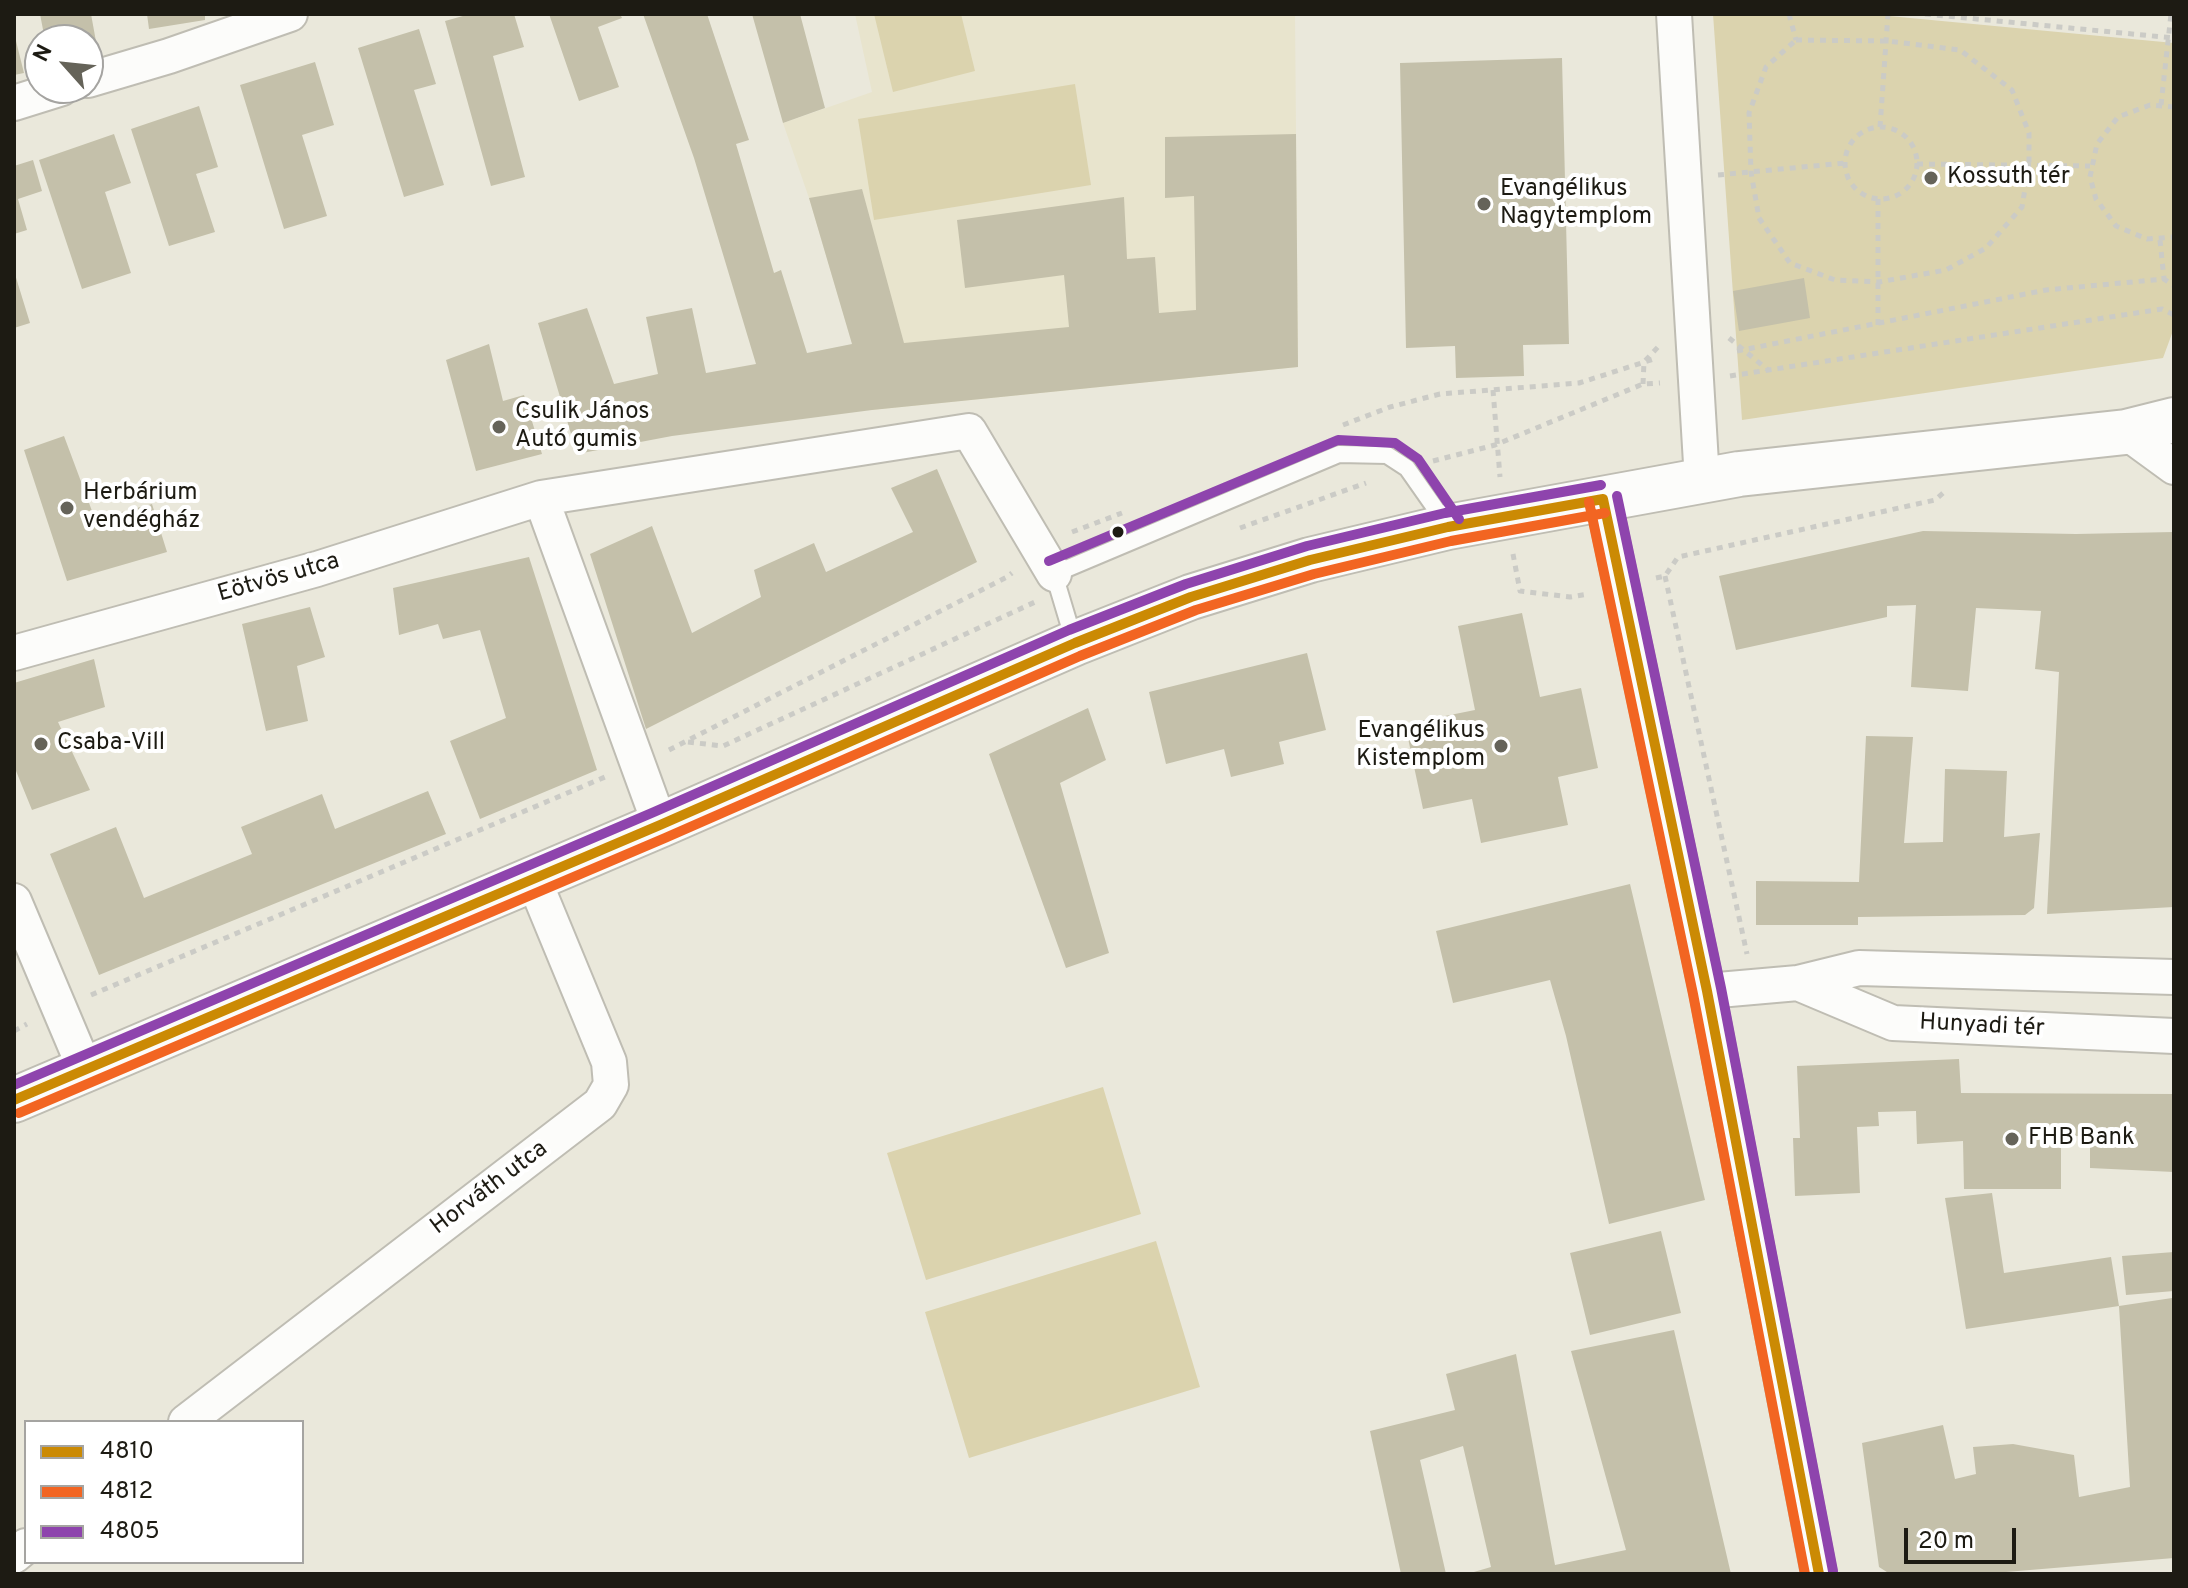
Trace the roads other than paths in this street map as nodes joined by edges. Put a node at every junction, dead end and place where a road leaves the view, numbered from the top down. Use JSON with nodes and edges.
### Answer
{"nodes":[{"id":1,"x":290,"y":14,"type":"edge"},
{"id":2,"x":1674,"y":14,"type":"edge"},
{"id":3,"x":104,"y":75,"type":"edge"},
{"id":4,"x":2174,"y":420,"type":"edge"},
{"id":5,"x":2126,"y":432,"type":"junction"},
{"id":6,"x":2174,"y":467,"type":"edge"},
{"id":7,"x":1702,"y":480,"type":"junction"},
{"id":8,"x":541,"y":498,"type":"junction"},
{"id":9,"x":1603,"y":499,"type":"junction"},
{"id":10,"x":1448,"y":527,"type":"junction"},
{"id":11,"x":1054,"y":574,"type":"junction"},
{"id":12,"x":1075,"y":643,"type":"junction"},
{"id":13,"x":14,"y":653,"type":"edge"},
{"id":14,"x":660,"y":825,"type":"junction"},
{"id":15,"x":533,"y":878,"type":"junction"},
{"id":16,"x":14,"y":901,"type":"edge"},
{"id":17,"x":2174,"y":977,"type":"edge"},
{"id":18,"x":1798,"y":983,"type":"junction"},
{"id":19,"x":1707,"y":991,"type":"junction"},
{"id":20,"x":2174,"y":1036,"type":"edge"},
{"id":21,"x":85,"y":1069,"type":"junction"},
{"id":22,"x":14,"y":1100,"type":"edge"},
{"id":23,"x":189,"y":1420,"type":"edge"},
{"id":24,"x":1819,"y":1574,"type":"edge"}],
"edges":[{"from":1,"to":3,"type":"street"},
{"from":2,"to":7,"type":"street"},
{"from":4,"to":5,"type":"main road"},
{"from":5,"to":6,"type":"street"},
{"from":5,"to":7,"type":"main road"},
{"from":7,"to":9,"type":"main road"},
{"from":8,"to":11,"type":"street","name":"Eötvös utca"},
{"from":8,"to":13,"type":"street","name":"Eötvös utca"},
{"from":8,"to":14,"type":"street"},
{"from":9,"to":10,"type":"main road"},
{"from":9,"to":19,"type":"street"},
{"from":10,"to":11,"type":"lane"},
{"from":10,"to":12,"type":"main road"},
{"from":11,"to":12,"type":"lane"},
{"from":12,"to":14,"type":"main road"},
{"from":14,"to":15,"type":"main road"},
{"from":15,"to":21,"type":"main road"},
{"from":15,"to":23,"type":"street","name":"Horváth utca"},
{"from":16,"to":21,"type":"street"},
{"from":17,"to":18,"type":"street","name":"Hunyadi tér"},
{"from":18,"to":19,"type":"street","name":"Hunyadi tér"},
{"from":18,"to":20,"type":"street","name":"Hunyadi tér"},
{"from":19,"to":24,"type":"street"},
{"from":21,"to":22,"type":"main road"}]}
